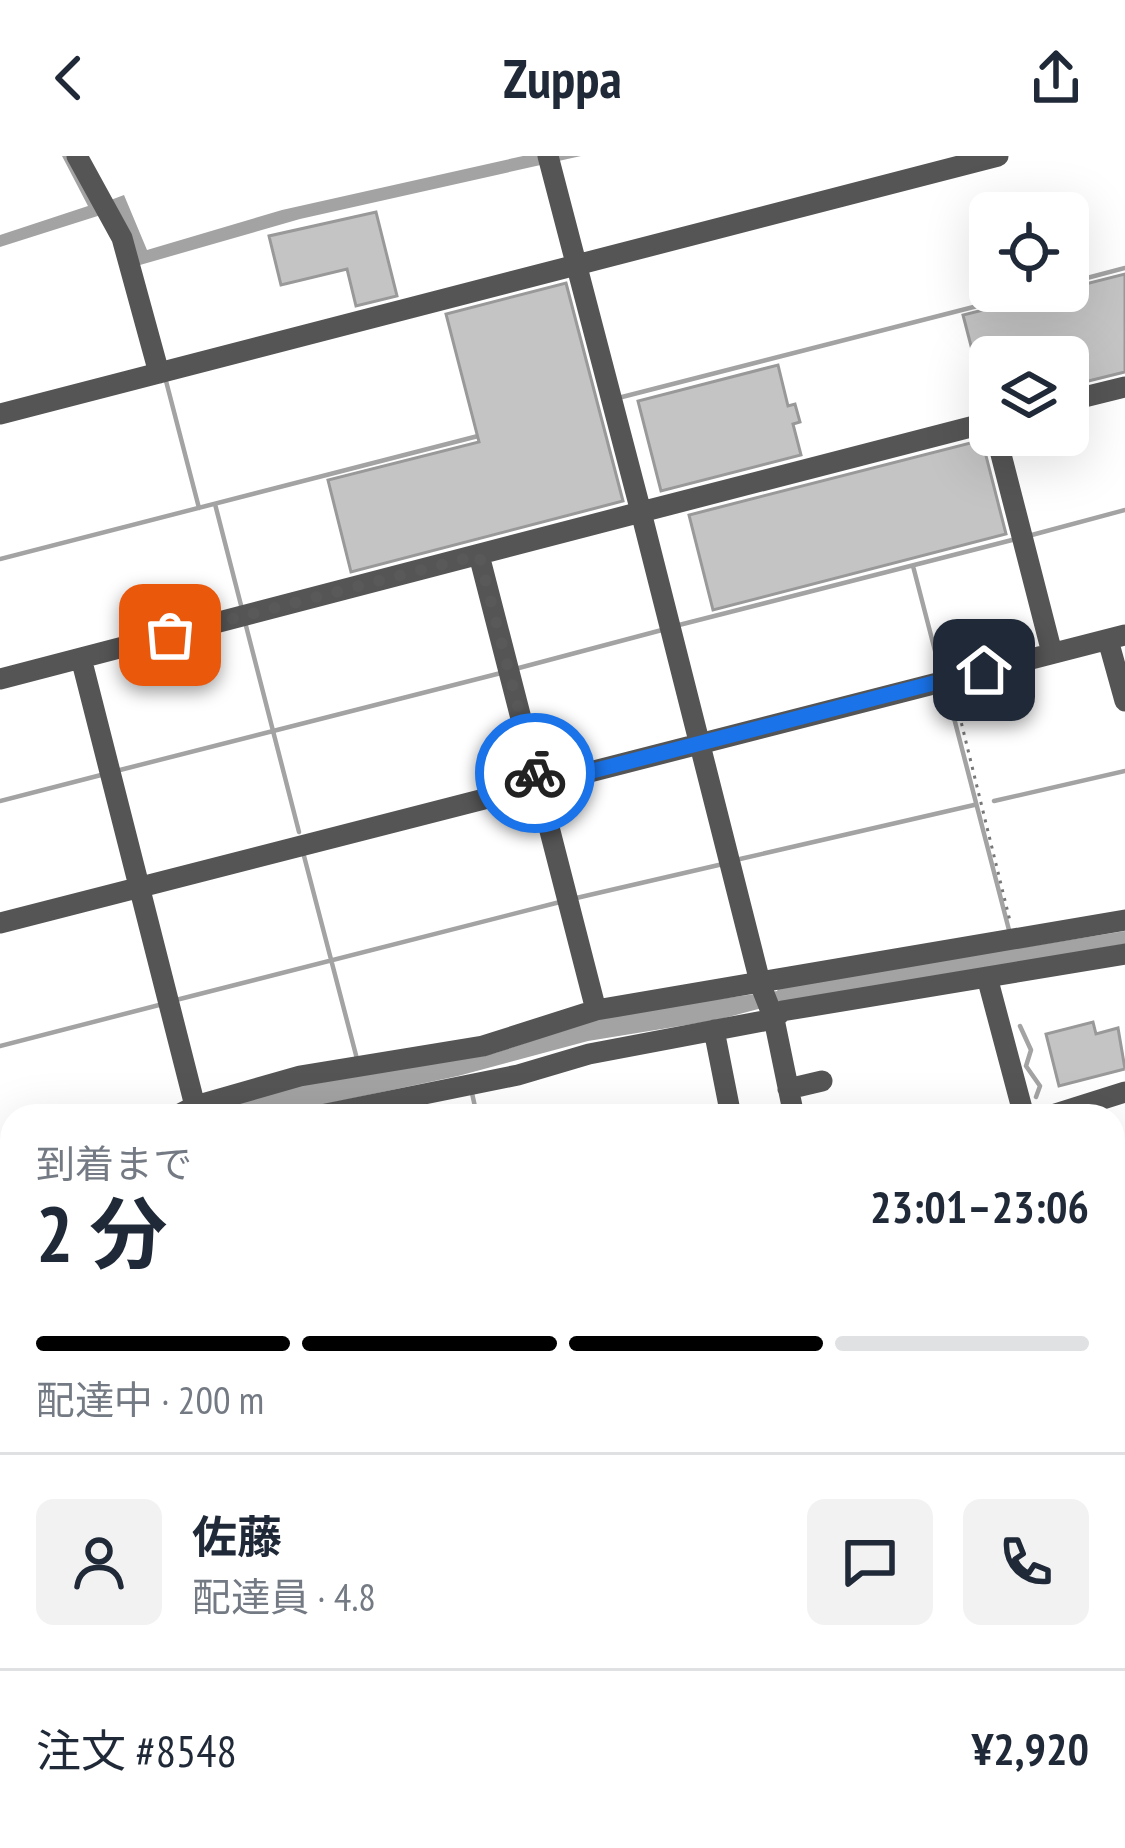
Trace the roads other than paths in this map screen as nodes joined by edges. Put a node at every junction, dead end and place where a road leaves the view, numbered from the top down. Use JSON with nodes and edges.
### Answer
{"nodes":[{"id":1,"x":77,"y":156,"type":"edge"},
{"id":2,"x":998,"y":156,"type":"edge"},
{"id":3,"x":549,"y":160,"type":"edge"},
{"id":4,"x":576,"y":266,"type":"junction"},
{"id":5,"x":159,"y":373,"type":"junction"},
{"id":6,"x":1125,"y":387,"type":"edge"},
{"id":7,"x":1089,"y":396,"type":"edge"},
{"id":8,"x":0,"y":414,"type":"edge"},
{"id":9,"x":969,"y":427,"type":"edge"},
{"id":10,"x":1001,"y":456,"type":"edge"},
{"id":11,"x":641,"y":512,"type":"junction"},
{"id":12,"x":479,"y":555,"type":"junction"},
{"id":13,"x":1116,"y":638,"type":"edge"},
{"id":14,"x":1052,"y":653,"type":"junction"},
{"id":15,"x":81,"y":658,"type":"junction"},
{"id":16,"x":0,"y":679,"type":"edge"},
{"id":17,"x":1125,"y":701,"type":"edge"},
{"id":18,"x":700,"y":743,"type":"junction"},
{"id":19,"x":538,"y":785,"type":"junction"},
{"id":20,"x":142,"y":887,"type":"junction"},
{"id":21,"x":1125,"y":920,"type":"edge"},
{"id":22,"x":0,"y":923,"type":"edge"},
{"id":23,"x":1125,"y":954,"type":"edge"},
{"id":24,"x":988,"y":977,"type":"junction"},
{"id":25,"x":761,"y":984,"type":"junction"},
{"id":26,"x":596,"y":1010,"type":"junction"},
{"id":27,"x":772,"y":1014,"type":"junction"},
{"id":28,"x":714,"y":1030,"type":"junction"},
{"id":29,"x":822,"y":1081,"type":"dead end"},
{"id":30,"x":788,"y":1089,"type":"junction"},
{"id":31,"x":1125,"y":1092,"type":"edge"},
{"id":32,"x":184,"y":1104,"type":"edge"},
{"id":33,"x":208,"y":1104,"type":"edge"},
{"id":34,"x":386,"y":1104,"type":"edge"},
{"id":35,"x":729,"y":1104,"type":"edge"},
{"id":36,"x":791,"y":1104,"type":"edge"},
{"id":37,"x":1021,"y":1104,"type":"edge"},
{"id":38,"x":1086,"y":1104,"type":"edge"}],
"edges":[{"from":1,"to":5,"type":"street"},
{"from":2,"to":4,"type":"street"},
{"from":3,"to":4,"type":"street"},
{"from":4,"to":5,"type":"street"},
{"from":4,"to":11,"type":"street"},
{"from":5,"to":8,"type":"street"},
{"from":6,"to":7,"type":"street"},
{"from":9,"to":11,"type":"street"},
{"from":10,"to":14,"type":"street"},
{"from":11,"to":12,"type":"street"},
{"from":11,"to":18,"type":"street"},
{"from":12,"to":15,"type":"street"},
{"from":12,"to":19,"type":"street"},
{"from":13,"to":14,"type":"street"},
{"from":13,"to":17,"type":"street"},
{"from":14,"to":18,"type":"street"},
{"from":15,"to":16,"type":"street"},
{"from":15,"to":20,"type":"street"},
{"from":18,"to":19,"type":"street"},
{"from":18,"to":25,"type":"street"},
{"from":19,"to":20,"type":"street"},
{"from":19,"to":26,"type":"street"},
{"from":20,"to":22,"type":"street"},
{"from":20,"to":32,"type":"street"},
{"from":21,"to":25,"type":"street"},
{"from":23,"to":24,"type":"street"},
{"from":24,"to":27,"type":"street"},
{"from":24,"to":37,"type":"street"},
{"from":25,"to":26,"type":"street"},
{"from":25,"to":27,"type":"street"},
{"from":26,"to":33,"type":"street"},
{"from":27,"to":28,"type":"street"},
{"from":27,"to":30,"type":"street"},
{"from":28,"to":34,"type":"street"},
{"from":28,"to":35,"type":"street"},
{"from":29,"to":30,"type":"street"},
{"from":30,"to":36,"type":"street"},
{"from":31,"to":38,"type":"street"}]}
